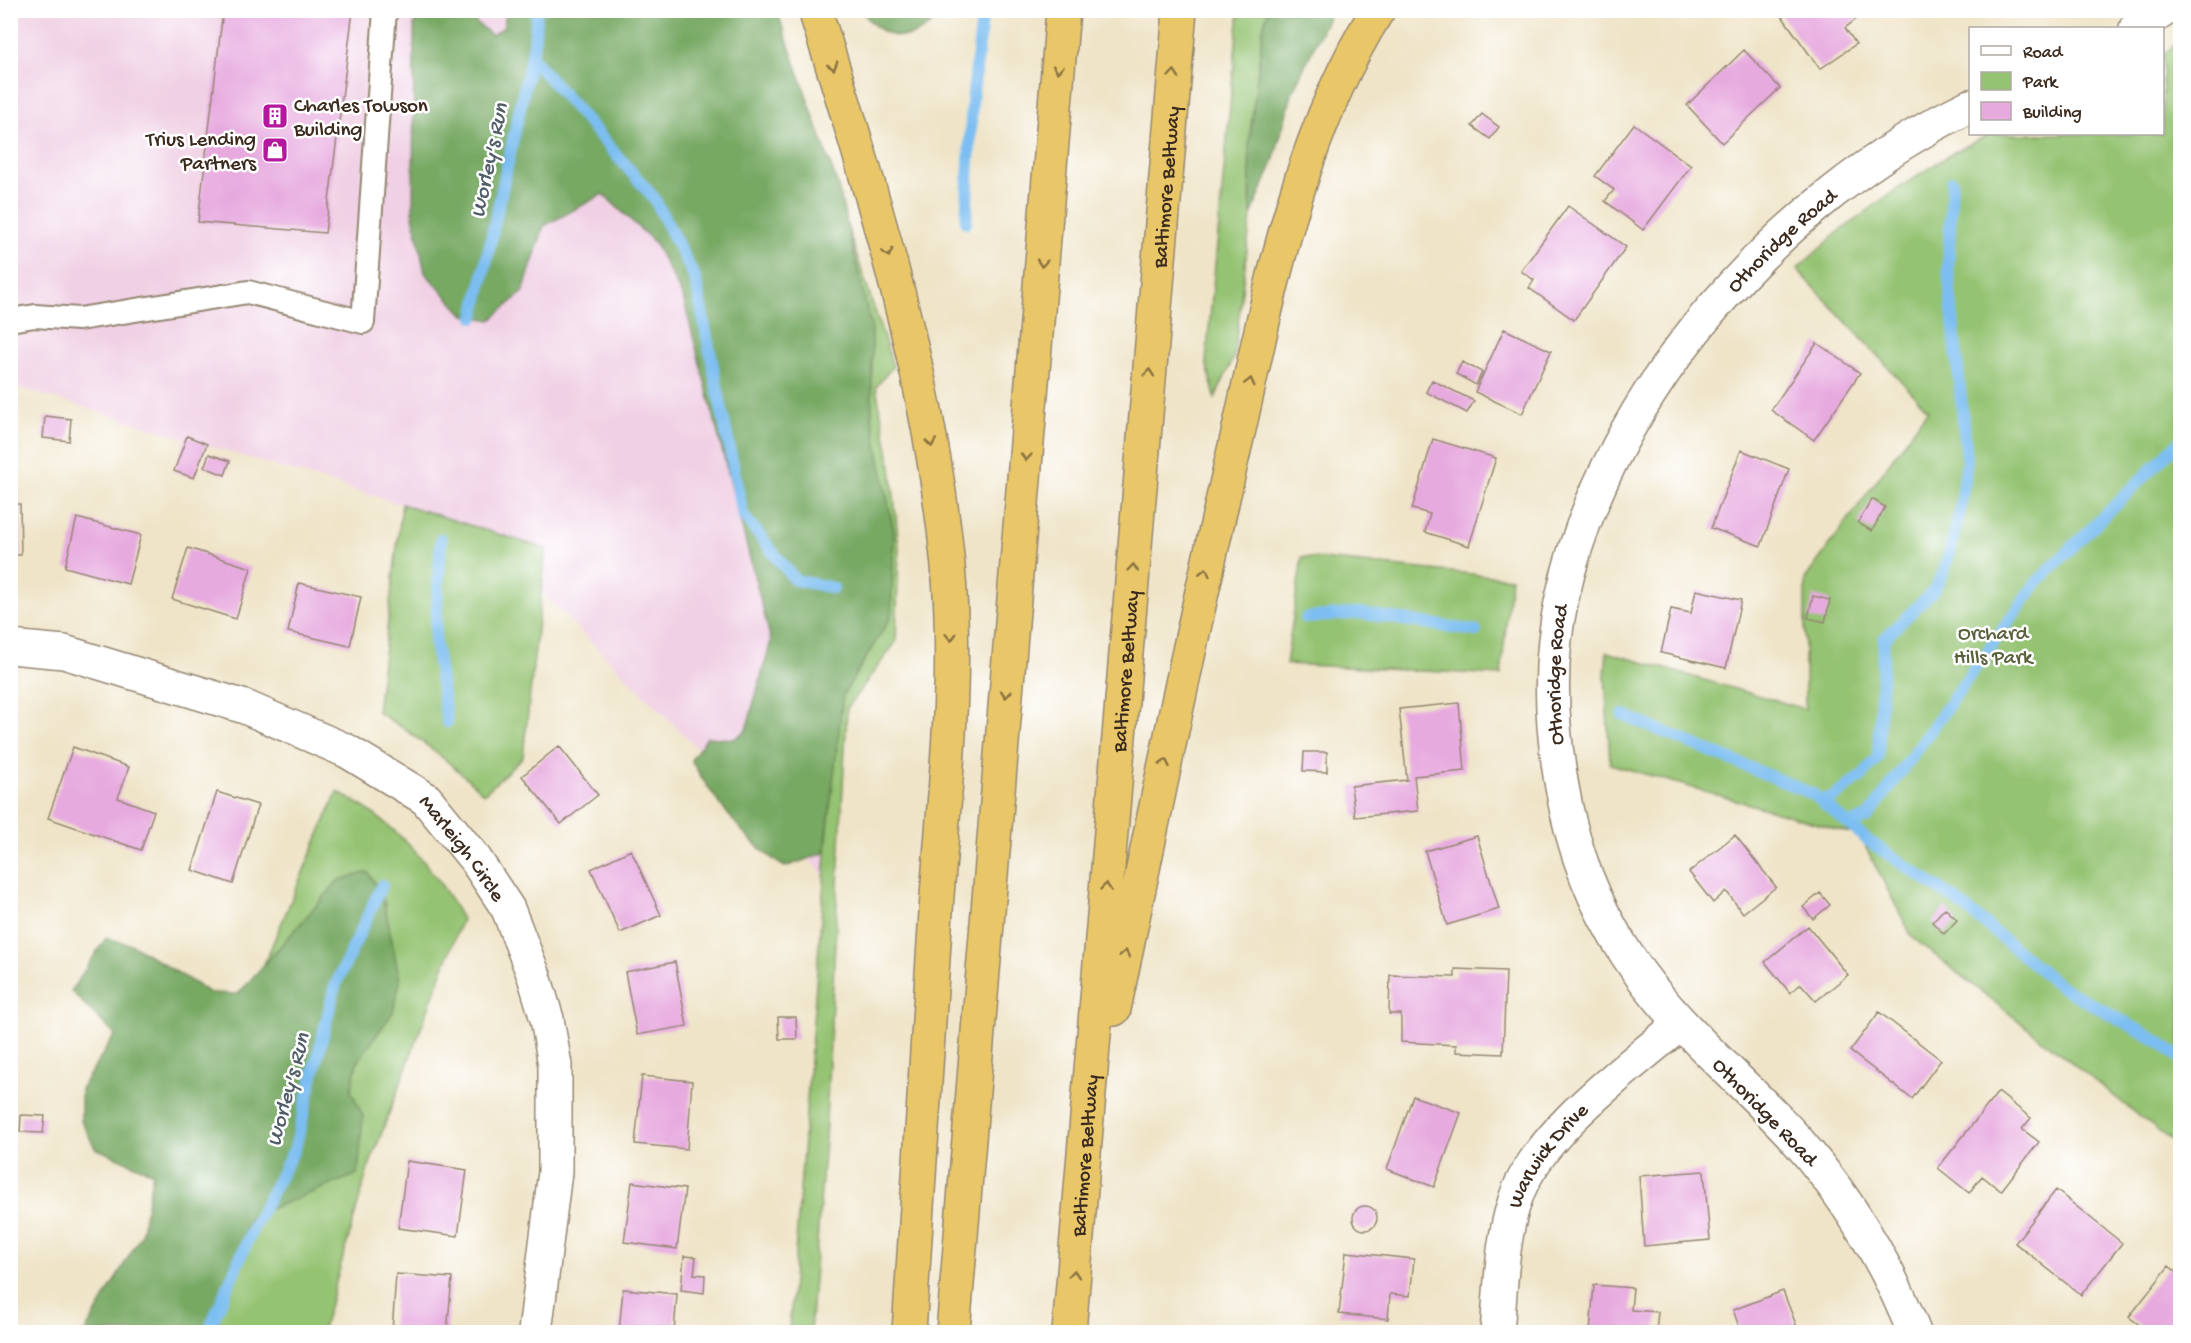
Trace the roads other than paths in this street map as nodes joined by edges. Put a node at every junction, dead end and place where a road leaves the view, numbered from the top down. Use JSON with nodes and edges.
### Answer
{"nodes":[{"id":1,"x":385,"y":10,"type":"edge"},
{"id":2,"x":815,"y":10,"type":"edge"},
{"id":3,"x":1063,"y":10,"type":"edge"},
{"id":4,"x":1180,"y":10,"type":"edge"},
{"id":5,"x":1378,"y":10,"type":"edge"},
{"id":6,"x":2164,"y":10,"type":"edge"},
{"id":7,"x":2138,"y":27,"type":"edge"},
{"id":8,"x":1969,"y":107,"type":"edge"},
{"id":9,"x":10,"y":320,"type":"edge"},
{"id":10,"x":10,"y":647,"type":"edge"},
{"id":11,"x":1680,"y":1024,"type":"junction"},
{"id":12,"x":1084,"y":1155,"type":"junction"},
{"id":13,"x":535,"y":1332,"type":"edge"},
{"id":14,"x":909,"y":1332,"type":"edge"},
{"id":15,"x":953,"y":1332,"type":"edge"},
{"id":16,"x":1069,"y":1332,"type":"edge"},
{"id":17,"x":1497,"y":1332,"type":"edge"},
{"id":18,"x":1914,"y":1332,"type":"edge"}],
"edges":[{"from":1,"to":9,"type":"lane"},
{"from":2,"to":14,"type":"highway","one_way":true},
{"from":3,"to":15,"type":"highway","one_way":true},
{"from":12,"to":4,"type":"highway","name":"Baltimore Beltway","one_way":true},
{"from":12,"to":5,"type":"highway","one_way":true},
{"from":6,"to":7,"type":"street"},
{"from":8,"to":11,"type":"street","name":"Othoridge Road"},
{"from":10,"to":13,"type":"street","name":"Marleigh Circle"},
{"from":11,"to":17,"type":"street","name":"Warwick Drive"},
{"from":11,"to":18,"type":"street","name":"Othoridge Road"},
{"from":16,"to":12,"type":"highway","name":"Baltimore Beltway","one_way":true}]}
